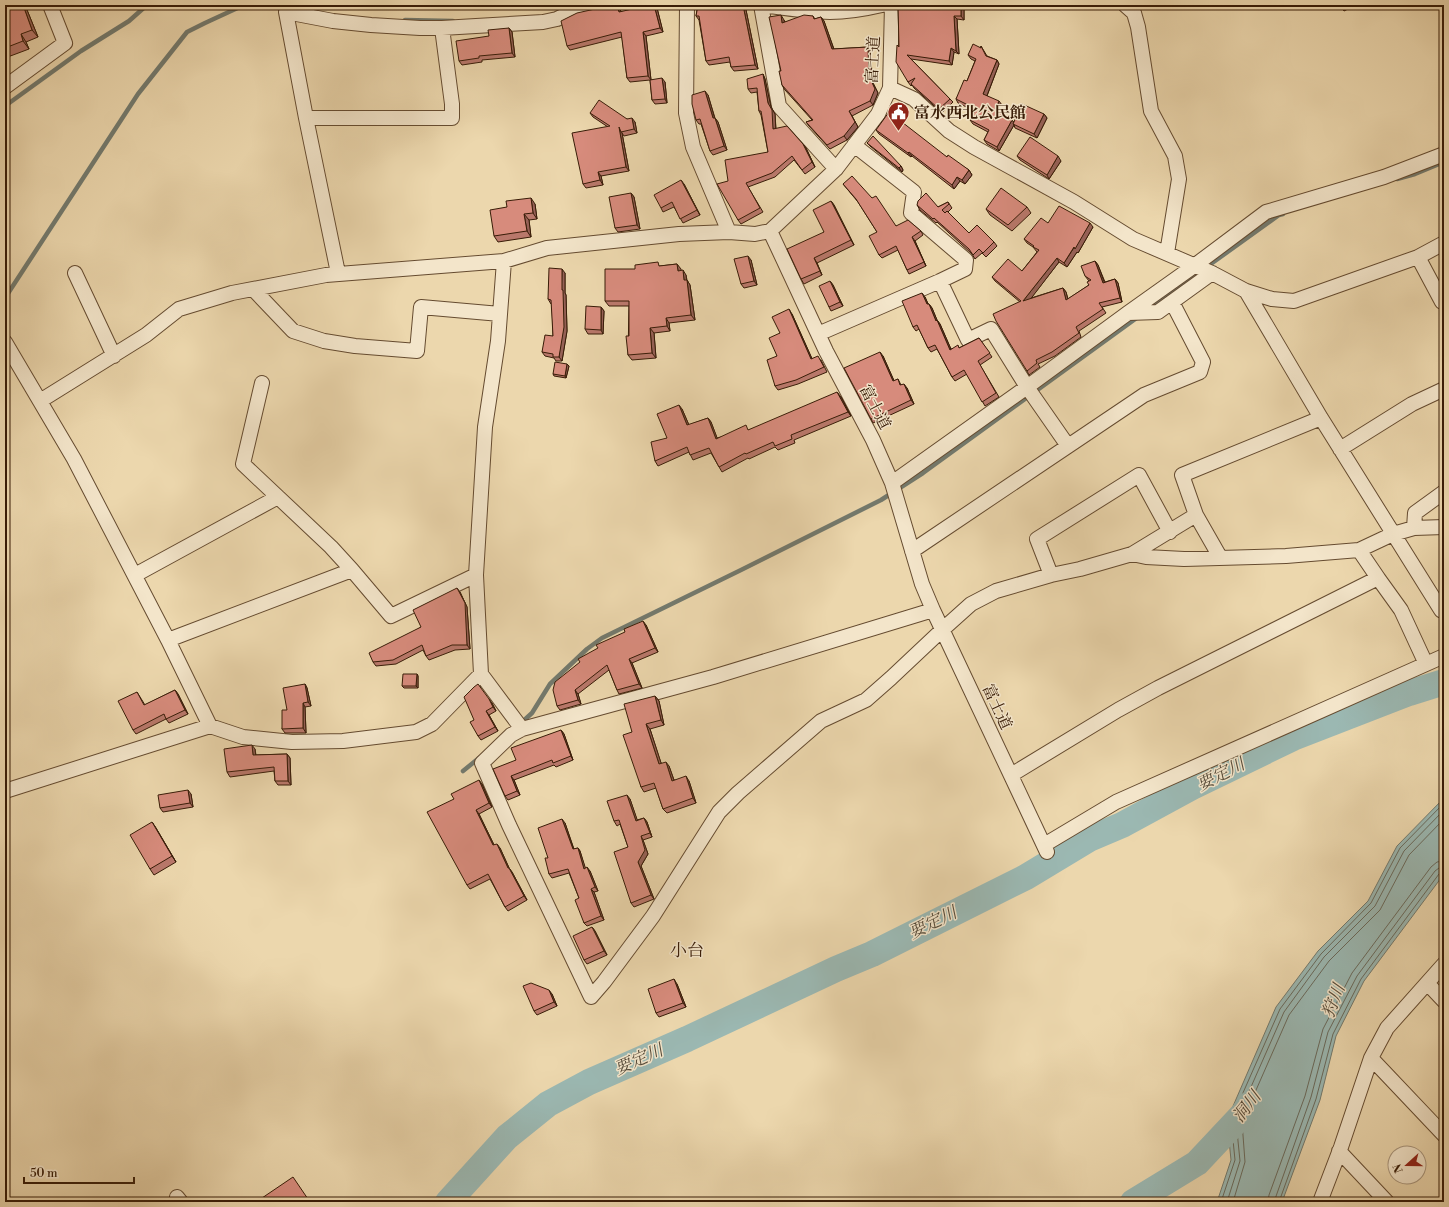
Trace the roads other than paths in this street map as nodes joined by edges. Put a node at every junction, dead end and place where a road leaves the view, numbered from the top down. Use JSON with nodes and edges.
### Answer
{"nodes":[{"id":1,"x":50,"y":5,"type":"edge"},
{"id":2,"x":585,"y":5,"type":"edge"},
{"id":3,"x":687,"y":5,"type":"edge"},
{"id":4,"x":761,"y":5,"type":"edge"},
{"id":5,"x":882,"y":5,"type":"edge"},
{"id":6,"x":892,"y":5,"type":"edge"},
{"id":7,"x":1125,"y":5,"type":"edge"},
{"id":8,"x":442,"y":28,"type":"junction"},
{"id":9,"x":5,"y":86,"type":"edge"},
{"id":10,"x":890,"y":88,"type":"junction"},
{"id":11,"x":306,"y":118,"type":"junction"},
{"id":12,"x":854,"y":145,"type":"junction"},
{"id":13,"x":1444,"y":154,"type":"edge"},
{"id":14,"x":836,"y":169,"type":"junction"},
{"id":15,"x":770,"y":231,"type":"junction"},
{"id":16,"x":729,"y":232,"type":"junction"},
{"id":17,"x":1444,"y":243,"type":"edge"},
{"id":18,"x":1168,"y":254,"type":"junction"},
{"id":19,"x":1418,"y":257,"type":"junction"},
{"id":20,"x":504,"y":261,"type":"junction"},
{"id":21,"x":1194,"y":266,"type":"junction"},
{"id":22,"x":75,"y":273,"type":"dead end"},
{"id":23,"x":338,"y":273,"type":"junction"},
{"id":24,"x":1212,"y":273,"type":"junction"},
{"id":25,"x":940,"y":281,"type":"junction"},
{"id":26,"x":253,"y":289,"type":"junction"},
{"id":27,"x":1246,"y":291,"type":"junction"},
{"id":28,"x":1444,"y":301,"type":"edge"},
{"id":29,"x":1172,"y":302,"type":"junction"},
{"id":30,"x":1128,"y":313,"type":"junction"},
{"id":31,"x":500,"y":314,"type":"junction"},
{"id":32,"x":818,"y":334,"type":"junction"},
{"id":33,"x":5,"y":342,"type":"edge"},
{"id":34,"x":114,"y":356,"type":"junction"},
{"id":35,"x":262,"y":383,"type":"dead end"},
{"id":36,"x":1027,"y":387,"type":"junction"},
{"id":37,"x":1444,"y":389,"type":"edge"},
{"id":38,"x":40,"y":401,"type":"junction"},
{"id":39,"x":1321,"y":418,"type":"junction"},
{"id":40,"x":1068,"y":446,"type":"junction"},
{"id":41,"x":1340,"y":449,"type":"junction"},
{"id":42,"x":892,"y":483,"type":"junction"},
{"id":43,"x":1444,"y":492,"type":"edge"},
{"id":44,"x":278,"y":498,"type":"junction"},
{"id":45,"x":1196,"y":515,"type":"junction"},
{"id":46,"x":1444,"y":527,"type":"edge"},
{"id":47,"x":1414,"y":528,"type":"junction"},
{"id":48,"x":1170,"y":532,"type":"junction"},
{"id":49,"x":1393,"y":534,"type":"junction"},
{"id":50,"x":1359,"y":550,"type":"junction"},
{"id":51,"x":912,"y":551,"type":"junction"},
{"id":52,"x":1132,"y":554,"type":"junction"},
{"id":53,"x":1220,"y":557,"type":"junction"},
{"id":54,"x":352,"y":570,"type":"junction"},
{"id":55,"x":135,"y":575,"type":"junction"},
{"id":56,"x":476,"y":575,"type":"junction"},
{"id":57,"x":1050,"y":575,"type":"junction"},
{"id":58,"x":1378,"y":578,"type":"junction"},
{"id":59,"x":1444,"y":609,"type":"edge"},
{"id":60,"x":933,"y":610,"type":"junction"},
{"id":61,"x":942,"y":630,"type":"junction"},
{"id":62,"x":168,"y":640,"type":"junction"},
{"id":63,"x":1444,"y":656,"type":"edge"},
{"id":64,"x":1426,"y":664,"type":"junction"},
{"id":65,"x":480,"y":674,"type":"junction"},
{"id":66,"x":210,"y":726,"type":"junction"},
{"id":67,"x":522,"y":729,"type":"junction"},
{"id":68,"x":1011,"y":775,"type":"junction"},
{"id":69,"x":5,"y":791,"type":"edge"},
{"id":70,"x":1444,"y":964,"type":"edge"},
{"id":71,"x":1428,"y":983,"type":"junction"},
{"id":72,"x":1444,"y":1001,"type":"edge"},
{"id":73,"x":1371,"y":1058,"type":"junction"},
{"id":74,"x":1444,"y":1135,"type":"edge"},
{"id":75,"x":1339,"y":1151,"type":"junction"},
{"id":76,"x":1320,"y":1202,"type":"edge"},
{"id":77,"x":1387,"y":1202,"type":"edge"}],
"edges":[{"from":1,"to":9,"type":"street"},
{"from":2,"to":8,"type":"street"},
{"from":3,"to":16,"type":"street"},
{"from":4,"to":5,"type":"street"},
{"from":4,"to":14,"type":"street"},
{"from":6,"to":10,"type":"street","name":"富士道"},
{"from":7,"to":18,"type":"street"},
{"from":8,"to":11,"type":"street"},
{"from":8,"to":11,"type":"street"},
{"from":10,"to":12,"type":"street","name":"富士道"},
{"from":10,"to":18,"type":"street"},
{"from":11,"to":23,"type":"street"},
{"from":12,"to":14,"type":"street","name":"富士道"},
{"from":12,"to":25,"type":"street"},
{"from":13,"to":21,"type":"street"},
{"from":14,"to":15,"type":"street","name":"富士道"},
{"from":15,"to":16,"type":"street"},
{"from":15,"to":32,"type":"street","name":"富士道"},
{"from":16,"to":20,"type":"street"},
{"from":17,"to":19,"type":"street"},
{"from":18,"to":21,"type":"street"},
{"from":19,"to":27,"type":"street"},
{"from":19,"to":28,"type":"street"},
{"from":20,"to":23,"type":"street"},
{"from":20,"to":31,"type":"street"},
{"from":21,"to":24,"type":"street"},
{"from":21,"to":30,"type":"street"},
{"from":22,"to":34,"type":"street"},
{"from":23,"to":26,"type":"street"},
{"from":24,"to":27,"type":"street"},
{"from":24,"to":29,"type":"street"},
{"from":25,"to":32,"type":"street"},
{"from":25,"to":36,"type":"street"},
{"from":26,"to":31,"type":"street"},
{"from":26,"to":34,"type":"street"},
{"from":27,"to":39,"type":"street"},
{"from":29,"to":30,"type":"street"},
{"from":29,"to":40,"type":"street"},
{"from":30,"to":36,"type":"street"},
{"from":31,"to":56,"type":"street"},
{"from":32,"to":42,"type":"street","name":"富士道"},
{"from":33,"to":38,"type":"street"},
{"from":34,"to":38,"type":"street"},
{"from":35,"to":44,"type":"street"},
{"from":36,"to":40,"type":"street"},
{"from":36,"to":42,"type":"street"},
{"from":37,"to":41,"type":"street"},
{"from":38,"to":55,"type":"street"},
{"from":39,"to":41,"type":"street"},
{"from":39,"to":45,"type":"street"},
{"from":40,"to":51,"type":"street"},
{"from":41,"to":49,"type":"street"},
{"from":42,"to":51,"type":"street","name":"富士道"},
{"from":43,"to":47,"type":"street"},
{"from":44,"to":54,"type":"street"},
{"from":44,"to":55,"type":"street"},
{"from":45,"to":48,"type":"street"},
{"from":45,"to":53,"type":"street"},
{"from":46,"to":47,"type":"street"},
{"from":47,"to":49,"type":"street"},
{"from":48,"to":52,"type":"street"},
{"from":48,"to":57,"type":"street"},
{"from":49,"to":50,"type":"street"},
{"from":49,"to":59,"type":"street"},
{"from":50,"to":53,"type":"street"},
{"from":50,"to":58,"type":"street"},
{"from":51,"to":60,"type":"street","name":"富士道"},
{"from":52,"to":53,"type":"street"},
{"from":52,"to":57,"type":"street"},
{"from":54,"to":56,"type":"street"},
{"from":54,"to":62,"type":"street"},
{"from":55,"to":62,"type":"street"},
{"from":56,"to":65,"type":"street"},
{"from":57,"to":61,"type":"street"},
{"from":58,"to":64,"type":"street"},
{"from":58,"to":68,"type":"street"},
{"from":60,"to":61,"type":"street","name":"富士道"},
{"from":60,"to":67,"type":"street"},
{"from":61,"to":67,"type":"street"},
{"from":61,"to":68,"type":"street","name":"富士道"},
{"from":62,"to":66,"type":"street"},
{"from":63,"to":64,"type":"street"},
{"from":64,"to":68,"type":"street","name":"富士道"},
{"from":65,"to":66,"type":"street"},
{"from":65,"to":67,"type":"street"},
{"from":66,"to":69,"type":"street"},
{"from":70,"to":71,"type":"street"},
{"from":71,"to":72,"type":"street"},
{"from":71,"to":73,"type":"street"},
{"from":73,"to":74,"type":"street"},
{"from":73,"to":75,"type":"street"},
{"from":75,"to":76,"type":"street"},
{"from":75,"to":77,"type":"street"}]}
